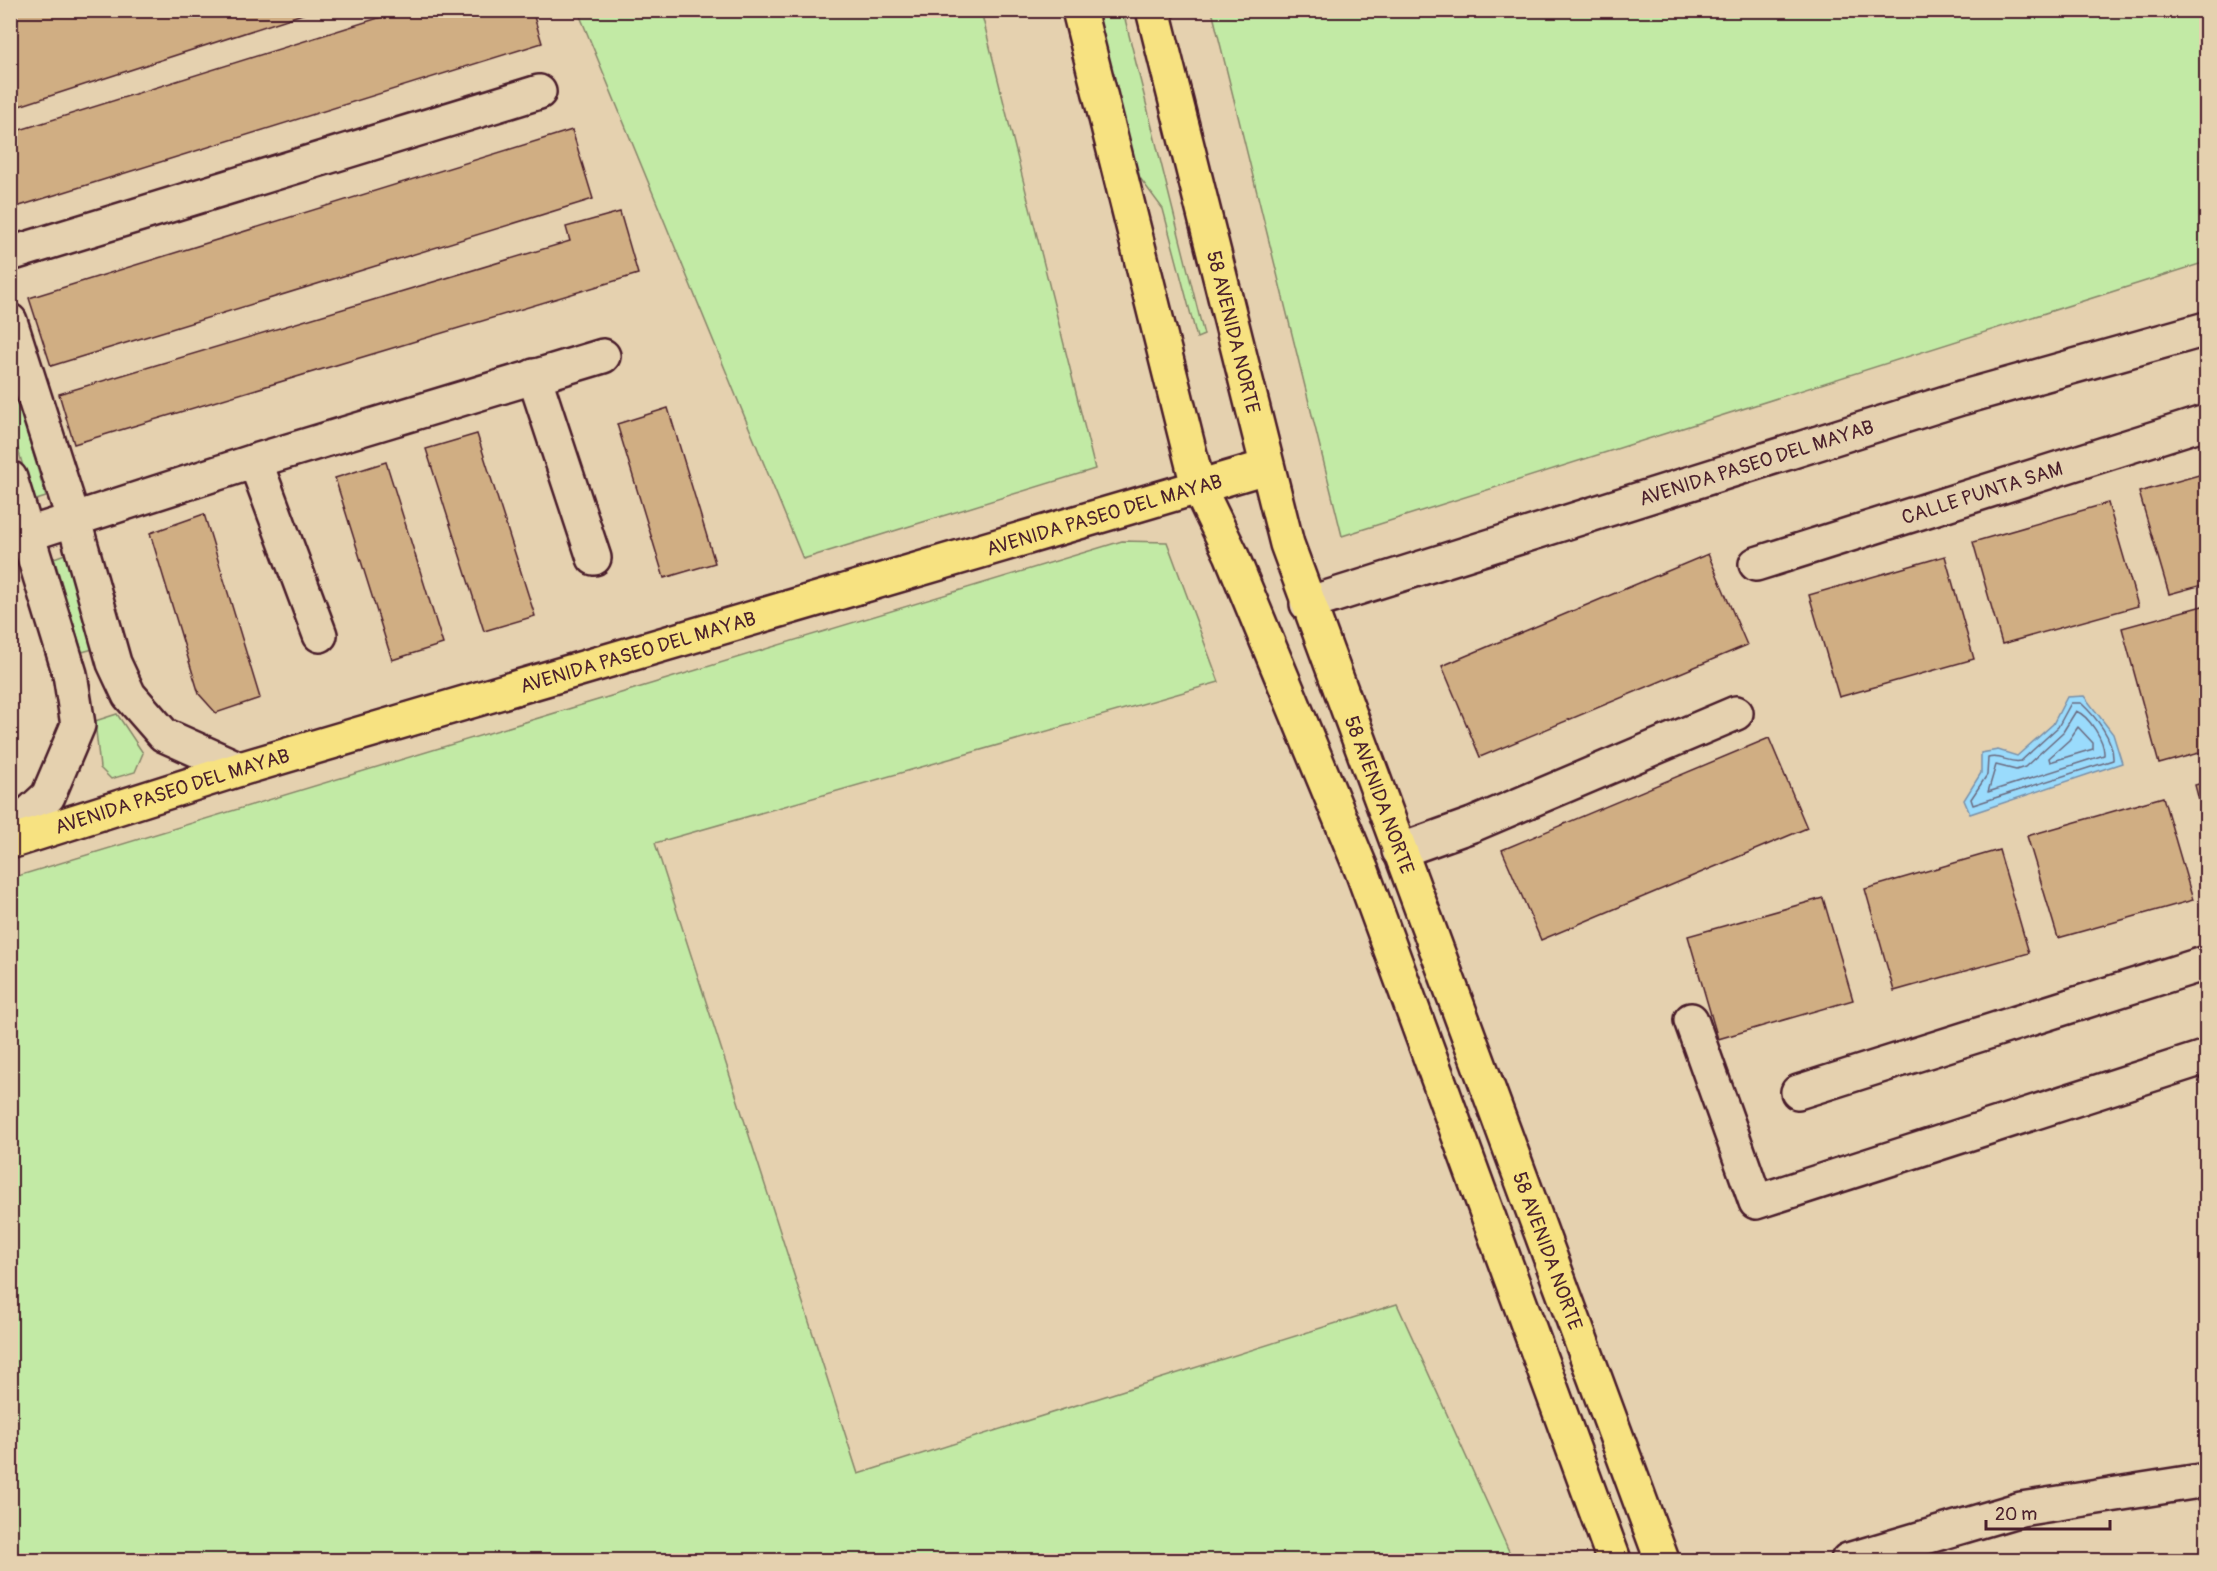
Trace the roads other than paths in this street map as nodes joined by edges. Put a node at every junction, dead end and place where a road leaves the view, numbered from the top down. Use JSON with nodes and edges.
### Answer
{"nodes":[{"id":1,"x":1078,"y":10,"type":"edge"},
{"id":2,"x":1153,"y":10,"type":"edge"},
{"id":3,"x":538,"y":92,"type":"dead end"},
{"id":4,"x":10,"y":254,"type":"edge"},
{"id":5,"x":10,"y":321,"type":"edge"},
{"id":6,"x":2206,"y":329,"type":"edge"},
{"id":7,"x":603,"y":356,"type":"dead end"},
{"id":8,"x":534,"y":376,"type":"junction"},
{"id":9,"x":2206,"y":422,"type":"edge"},
{"id":10,"x":255,"y":461,"type":"junction"},
{"id":11,"x":1266,"y":467,"type":"junction"},
{"id":12,"x":10,"y":478,"type":"edge"},
{"id":13,"x":1198,"y":486,"type":"junction"},
{"id":14,"x":74,"y":521,"type":"junction"},
{"id":15,"x":20,"y":538,"type":"edge"},
{"id":16,"x":594,"y":558,"type":"dead end"},
{"id":17,"x":1756,"y":564,"type":"dead end"},
{"id":18,"x":1307,"y":604,"type":"junction"},
{"id":19,"x":320,"y":635,"type":"dead end"},
{"id":20,"x":114,"y":663,"type":"junction"},
{"id":21,"x":70,"y":674,"type":"junction"},
{"id":22,"x":1736,"y":713,"type":"dead end"},
{"id":23,"x":240,"y":769,"type":"junction"},
{"id":24,"x":10,"y":831,"type":"edge"},
{"id":25,"x":10,"y":842,"type":"edge"},
{"id":26,"x":1399,"y":851,"type":"junction"},
{"id":27,"x":2206,"y":963,"type":"edge"},
{"id":28,"x":1692,"y":1020,"type":"dead end"},
{"id":29,"x":2206,"y":1057,"type":"edge"},
{"id":30,"x":1798,"y":1092,"type":"dead end"},
{"id":31,"x":2206,"y":1480,"type":"edge"},
{"id":32,"x":1614,"y":1560,"type":"edge"},
{"id":33,"x":1662,"y":1560,"type":"edge"},
{"id":34,"x":1848,"y":1560,"type":"edge"}],
"edges":[{"from":1,"to":13,"type":"main road"},
{"from":2,"to":11,"type":"main road","name":"58 AVENIDA NORTE"},
{"from":3,"to":4,"type":"street"},
{"from":5,"to":14,"type":"street"},
{"from":6,"to":18,"type":"street","name":"AVENIDA PASEO DEL MAYAB"},
{"from":7,"to":8,"type":"street"},
{"from":8,"to":10,"type":"street"},
{"from":8,"to":16,"type":"street"},
{"from":9,"to":17,"type":"street","name":"CALLE PUNTA SAM"},
{"from":10,"to":14,"type":"street"},
{"from":10,"to":19,"type":"street"},
{"from":11,"to":13,"type":"main road","name":"AVENIDA PASEO DEL MAYAB"},
{"from":11,"to":18,"type":"main road","name":"58 AVENIDA NORTE"},
{"from":12,"to":15,"type":"street"},
{"from":13,"to":23,"type":"main road","name":"AVENIDA PASEO DEL MAYAB"},
{"from":13,"to":32,"type":"main road"},
{"from":14,"to":15,"type":"street"},
{"from":14,"to":20,"type":"street"},
{"from":15,"to":21,"type":"street"},
{"from":18,"to":26,"type":"main road","name":"58 AVENIDA NORTE"},
{"from":20,"to":21,"type":"street"},
{"from":20,"to":23,"type":"street"},
{"from":21,"to":24,"type":"street"},
{"from":22,"to":26,"type":"street"},
{"from":23,"to":25,"type":"main road","name":"AVENIDA PASEO DEL MAYAB"},
{"from":26,"to":33,"type":"main road","name":"58 AVENIDA NORTE"},
{"from":27,"to":30,"type":"street"},
{"from":28,"to":29,"type":"street"},
{"from":31,"to":34,"type":"street"}]}
